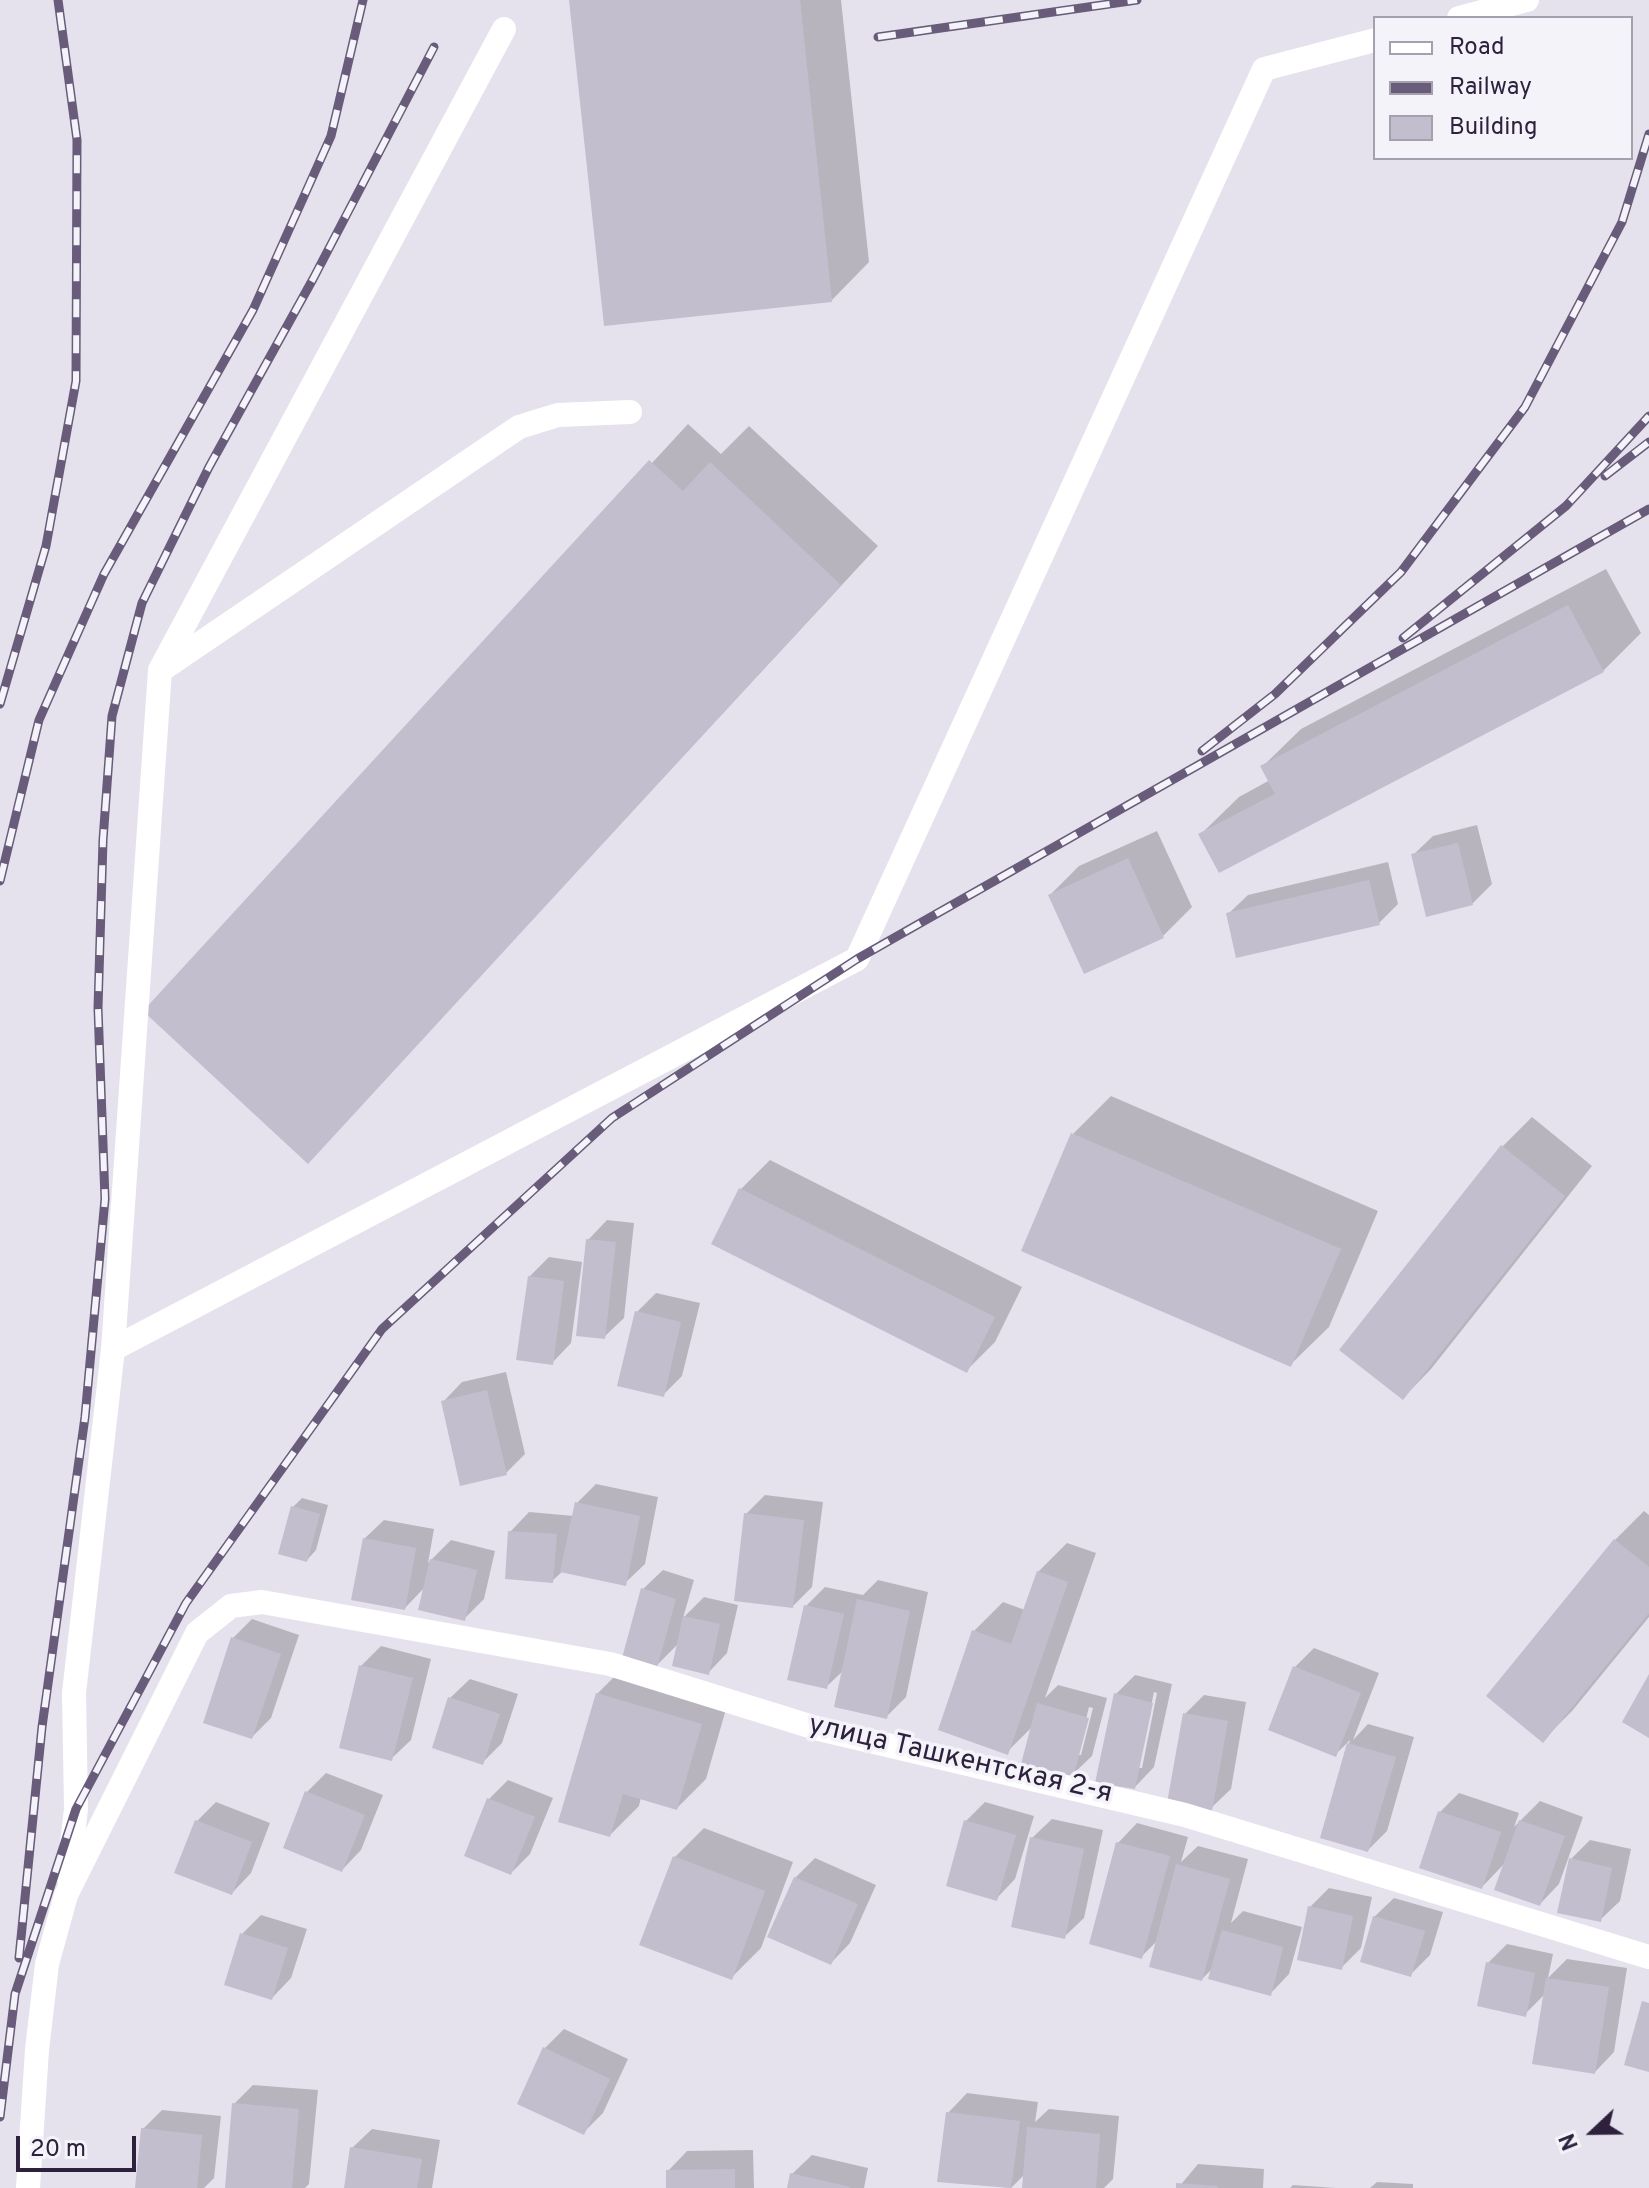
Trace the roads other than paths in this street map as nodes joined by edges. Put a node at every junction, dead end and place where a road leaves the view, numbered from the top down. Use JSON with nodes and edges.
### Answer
{"nodes":[{"id":1,"x":1527,"y":0,"type":"edge"},
{"id":2,"x":1467,"y":16,"type":"edge"},
{"id":3,"x":504,"y":29,"type":"dead end"},
{"id":4,"x":1373,"y":41,"type":"edge"},
{"id":5,"x":630,"y":412,"type":"dead end"},
{"id":6,"x":160,"y":670,"type":"junction"},
{"id":7,"x":113,"y":1349,"type":"junction"},
{"id":8,"x":66,"y":1895,"type":"junction"},
{"id":9,"x":1649,"y":1957,"type":"edge"},
{"id":10,"x":28,"y":2188,"type":"edge"}],
"edges":[{"from":1,"to":2,"type":"street"},
{"from":3,"to":6,"type":"street"},
{"from":4,"to":7,"type":"street"},
{"from":5,"to":6,"type":"street"},
{"from":6,"to":7,"type":"street"},
{"from":7,"to":8,"type":"street"},
{"from":8,"to":9,"type":"street","name":"улица Ташкентская 2-я"},
{"from":8,"to":10,"type":"street"}]}
